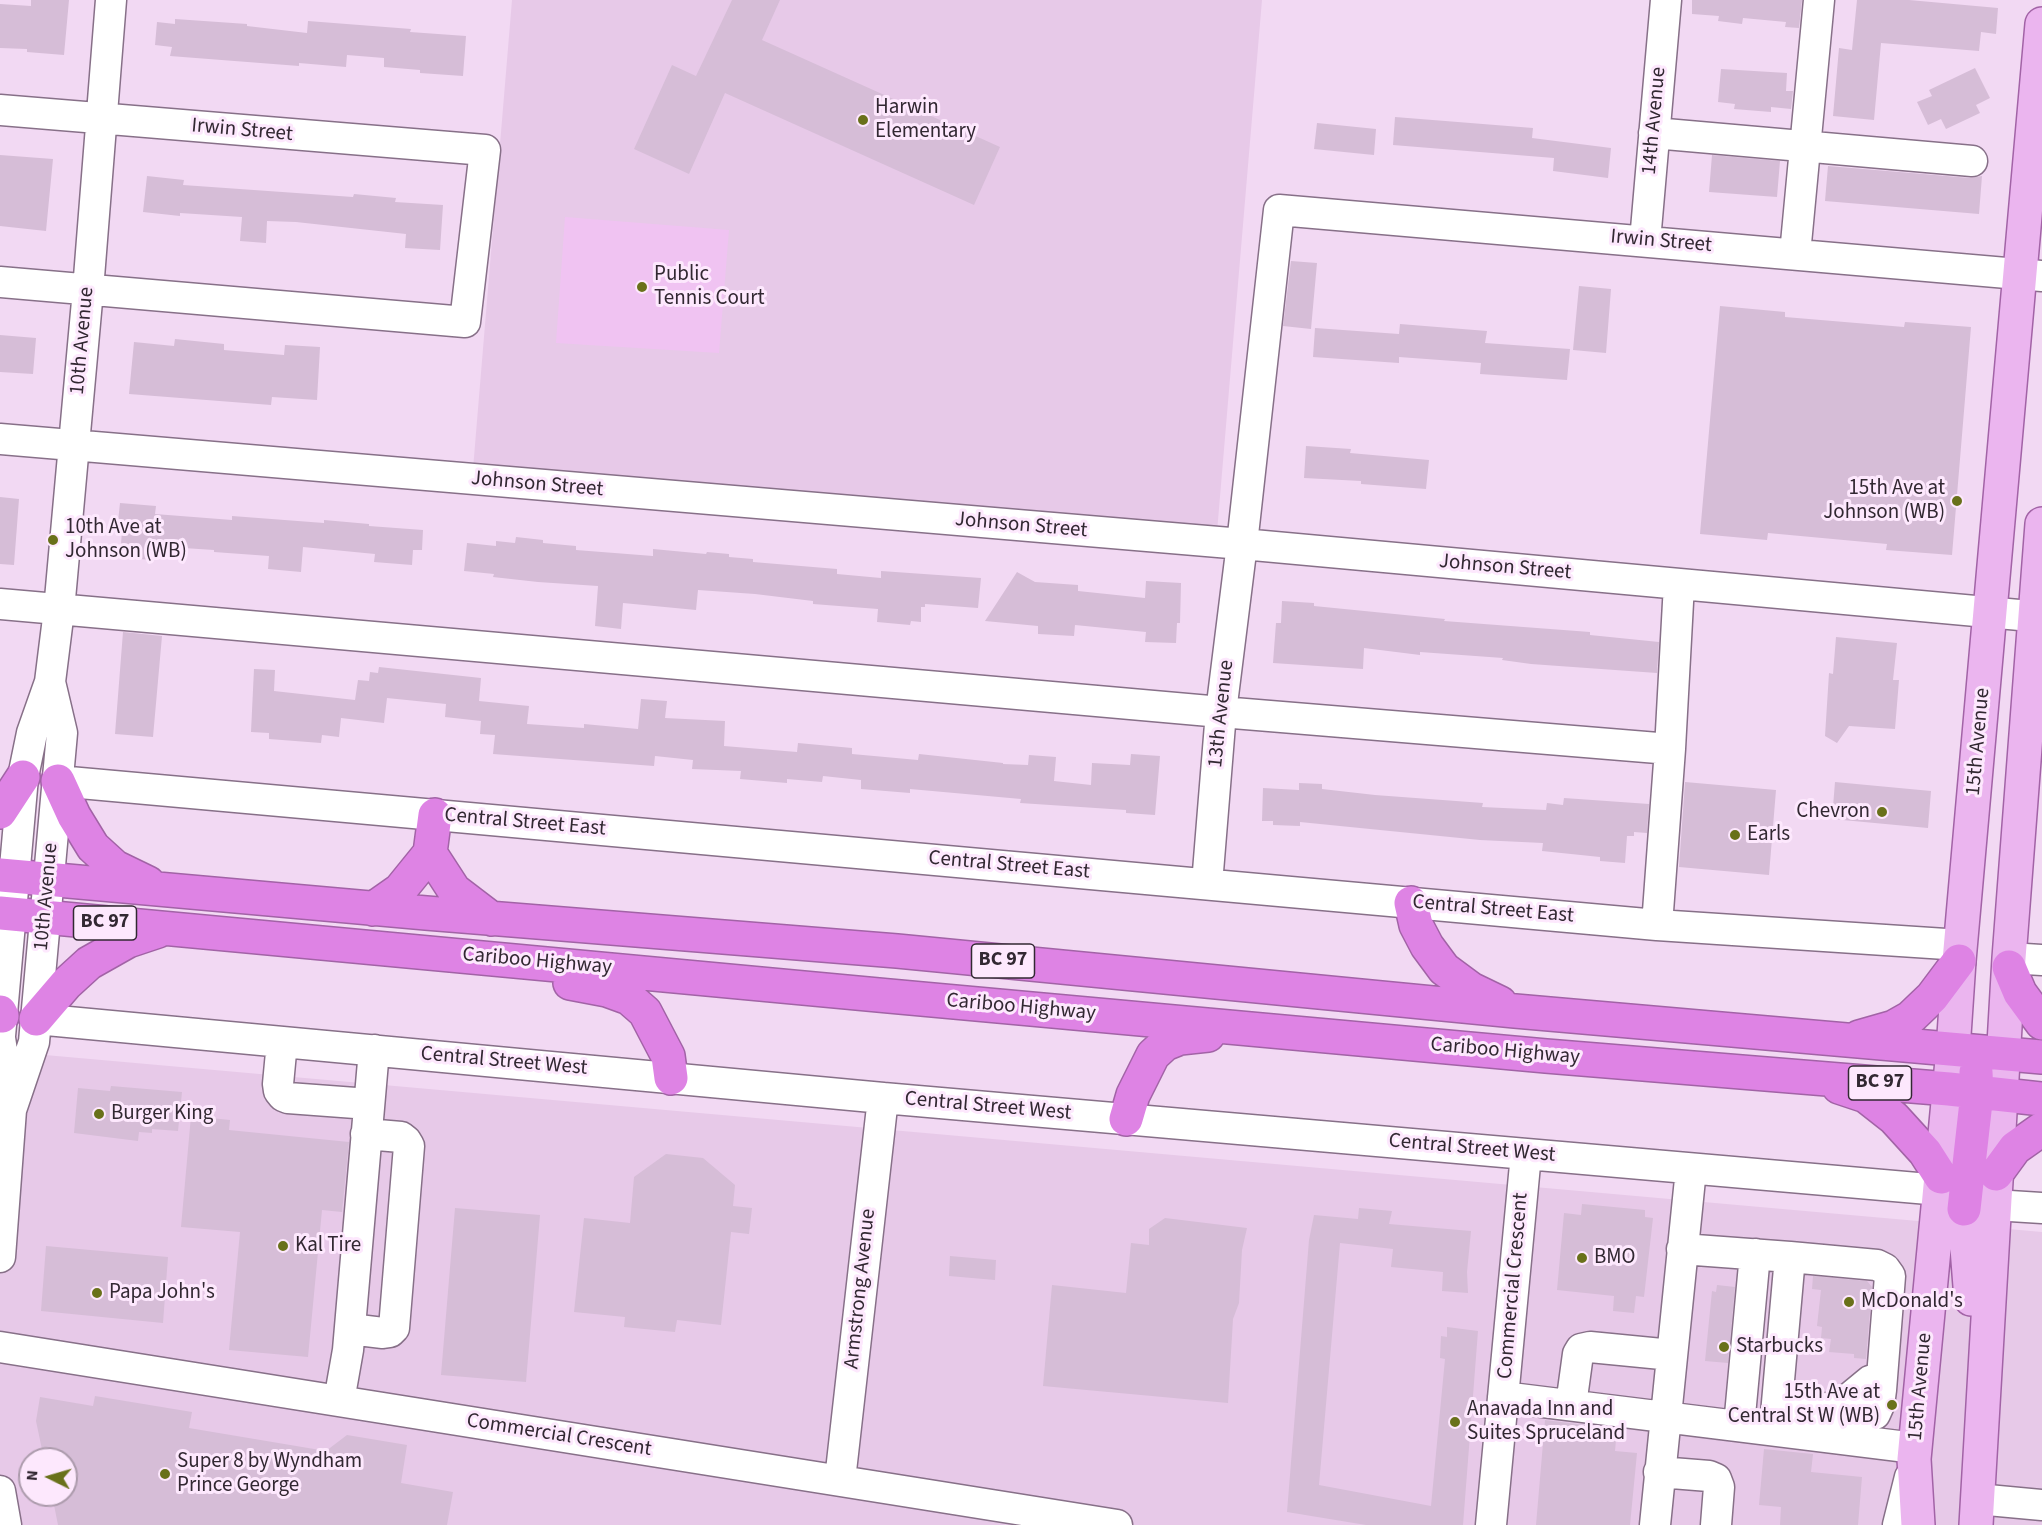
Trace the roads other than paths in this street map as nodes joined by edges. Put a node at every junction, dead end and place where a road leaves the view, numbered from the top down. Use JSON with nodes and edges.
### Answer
{"nodes":[{"id":1,"x":111,"y":0,"type":"edge"},
{"id":2,"x":1666,"y":0,"type":"edge"},
{"id":3,"x":1819,"y":0,"type":"edge"},
{"id":4,"x":2042,"y":24,"type":"edge"},
{"id":5,"x":0,"y":110,"type":"edge"},
{"id":6,"x":100,"y":120,"type":"junction"},
{"id":7,"x":1654,"y":133,"type":"junction"},
{"id":8,"x":1805,"y":146,"type":"junction"},
{"id":9,"x":1972,"y":161,"type":"dead end"},
{"id":10,"x":1279,"y":210,"type":"joint"},
{"id":11,"x":1645,"y":241,"type":"junction"},
{"id":12,"x":1795,"y":254,"type":"junction"},
{"id":13,"x":2032,"y":275,"type":"edge"},
{"id":14,"x":0,"y":282,"type":"edge"},
{"id":15,"x":88,"y":290,"type":"junction"},
{"id":16,"x":0,"y":439,"type":"edge"},
{"id":17,"x":74,"y":446,"type":"junction"},
{"id":18,"x":2042,"y":524,"type":"edge"},
{"id":19,"x":1242,"y":544,"type":"junction"},
{"id":20,"x":1679,"y":584,"type":"junction"},
{"id":21,"x":0,"y":604,"type":"edge"},
{"id":22,"x":59,"y":610,"type":"junction"},
{"id":23,"x":1991,"y":613,"type":"junction"},
{"id":24,"x":2038,"y":617,"type":"edge"},
{"id":25,"x":50,"y":682,"type":"junction"},
{"id":26,"x":1221,"y":712,"type":"junction"},
{"id":27,"x":1670,"y":749,"type":"junction"},
{"id":28,"x":12,"y":776,"type":"edge"},
{"id":29,"x":58,"y":781,"type":"junction"},
{"id":30,"x":0,"y":812,"type":"edge"},
{"id":31,"x":435,"y":815,"type":"junction"},
{"id":32,"x":430,"y":853,"type":"junction"},
{"id":33,"x":7,"y":876,"type":"edge"},
{"id":34,"x":49,"y":879,"type":"junction"},
{"id":35,"x":1207,"y":884,"type":"junction"},
{"id":36,"x":163,"y":890,"type":"junction"},
{"id":37,"x":1411,"y":903,"type":"junction"},
{"id":38,"x":373,"y":909,"type":"junction"},
{"id":39,"x":5,"y":914,"type":"edge"},
{"id":40,"x":45,"y":917,"type":"junction"},
{"id":41,"x":492,"y":919,"type":"junction"},
{"id":42,"x":1656,"y":925,"type":"junction"},
{"id":43,"x":165,"y":928,"type":"junction"},
{"id":44,"x":1960,"y":953,"type":"junction"},
{"id":45,"x":479,"y":957,"type":"junction"},
{"id":46,"x":2042,"y":960,"type":"edge"},
{"id":47,"x":2009,"y":962,"type":"junction"},
{"id":48,"x":1515,"y":1011,"type":"junction"},
{"id":49,"x":36,"y":1019,"type":"junction"},
{"id":50,"x":2042,"y":1023,"type":"edge"},
{"id":51,"x":0,"y":1024,"type":"edge"},
{"id":52,"x":1257,"y":1029,"type":"junction"},
{"id":53,"x":1842,"y":1040,"type":"junction"},
{"id":54,"x":282,"y":1042,"type":"junction"},
{"id":55,"x":374,"y":1050,"type":"junction"},
{"id":56,"x":1953,"y":1050,"type":"junction"},
{"id":57,"x":2003,"y":1054,"type":"junction"},
{"id":58,"x":2042,"y":1058,"type":"edge"},
{"id":59,"x":671,"y":1078,"type":"junction"},
{"id":60,"x":1812,"y":1078,"type":"junction"},
{"id":61,"x":1976,"y":1092,"type":"junction"},
{"id":62,"x":883,"y":1098,"type":"junction"},
{"id":63,"x":2042,"y":1099,"type":"edge"},
{"id":64,"x":369,"y":1104,"type":"junction"},
{"id":65,"x":11,"y":1110,"type":"junction"},
{"id":66,"x":1126,"y":1119,"type":"junction"},
{"id":67,"x":2042,"y":1129,"type":"edge"},
{"id":68,"x":366,"y":1134,"type":"junction"},
{"id":69,"x":1526,"y":1154,"type":"junction"},
{"id":70,"x":1691,"y":1169,"type":"junction"},
{"id":71,"x":1967,"y":1191,"type":"junction"},
{"id":72,"x":2042,"y":1208,"type":"edge"},
{"id":73,"x":1683,"y":1249,"type":"junction"},
{"id":74,"x":1755,"y":1254,"type":"junction"},
{"id":75,"x":0,"y":1257,"type":"edge"},
{"id":76,"x":1790,"y":1257,"type":"junction"},
{"id":77,"x":350,"y":1329,"type":"junction"},
{"id":78,"x":0,"y":1347,"type":"edge"},
{"id":79,"x":1672,"y":1355,"type":"junction"},
{"id":80,"x":1503,"y":1397,"type":"junction"},
{"id":81,"x":339,"y":1401,"type":"junction"},
{"id":82,"x":1571,"y":1405,"type":"junction"},
{"id":83,"x":1665,"y":1417,"type":"junction"},
{"id":84,"x":1776,"y":1418,"type":"junction"},
{"id":85,"x":1739,"y":1426,"type":"junction"},
{"id":86,"x":1915,"y":1454,"type":"junction"},
{"id":87,"x":1659,"y":1472,"type":"junction"},
{"id":88,"x":840,"y":1480,"type":"junction"},
{"id":89,"x":0,"y":1491,"type":"edge"},
{"id":90,"x":2042,"y":1505,"type":"edge"},
{"id":91,"x":1976,"y":1512,"type":"edge"},
{"id":92,"x":6,"y":1525,"type":"edge"},
{"id":93,"x":1117,"y":1525,"type":"edge"},
{"id":94,"x":1491,"y":1525,"type":"edge"},
{"id":95,"x":1655,"y":1525,"type":"edge"},
{"id":96,"x":1716,"y":1525,"type":"edge"},
{"id":97,"x":1898,"y":1525,"type":"edge"},
{"id":98,"x":1918,"y":1525,"type":"edge"}],
"edges":[{"from":1,"to":6,"type":"street","name":"10th Avenue"},
{"from":2,"to":7,"type":"street","name":"14th Avenue"},
{"from":3,"to":8,"type":"street"},
{"from":4,"to":13,"type":"main road","name":"15th Avenue"},
{"from":5,"to":6,"type":"street","name":"Irwin Street"},
{"from":6,"to":15,"type":"street","name":"10th Avenue"},
{"from":6,"to":15,"type":"street","name":"Irwin Street"},
{"from":7,"to":8,"type":"street"},
{"from":7,"to":11,"type":"street","name":"14th Avenue"},
{"from":8,"to":9,"type":"street"},
{"from":8,"to":12,"type":"street"},
{"from":10,"to":11,"type":"street","name":"Irwin Street"},
{"from":10,"to":19,"type":"street","name":"13th Avenue"},
{"from":11,"to":12,"type":"street","name":"Irwin Street"},
{"from":12,"to":13,"type":"street","name":"Irwin Street"},
{"from":13,"to":23,"type":"main road","name":"15th Avenue"},
{"from":14,"to":15,"type":"street"},
{"from":15,"to":17,"type":"street","name":"10th Avenue"},
{"from":16,"to":17,"type":"street","name":"Johnson Street"},
{"from":17,"to":19,"type":"street","name":"Johnson Street"},
{"from":17,"to":22,"type":"street","name":"10th Avenue"},
{"from":18,"to":24,"type":"main road","name":"15th Avenue"},
{"from":19,"to":20,"type":"street","name":"Johnson Street"},
{"from":19,"to":26,"type":"street","name":"13th Avenue"},
{"from":20,"to":23,"type":"street","name":"Johnson Street"},
{"from":20,"to":27,"type":"street"},
{"from":21,"to":22,"type":"street"},
{"from":22,"to":25,"type":"street","name":"10th Avenue"},
{"from":22,"to":26,"type":"street"},
{"from":23,"to":24,"type":"street","name":"Johnson Street"},
{"from":23,"to":44,"type":"main road","name":"15th Avenue"},
{"from":24,"to":47,"type":"main road","name":"15th Avenue"},
{"from":25,"to":28,"type":"street","name":"10th Avenue"},
{"from":25,"to":29,"type":"street","name":"10th Avenue"},
{"from":26,"to":27,"type":"street"},
{"from":26,"to":35,"type":"street","name":"13th Avenue"},
{"from":27,"to":42,"type":"street"},
{"from":28,"to":30,"type":"highway"},
{"from":28,"to":33,"type":"street","name":"10th Avenue"},
{"from":29,"to":31,"type":"street","name":"Central Street East"},
{"from":29,"to":34,"type":"street","name":"10th Avenue"},
{"from":29,"to":36,"type":"highway"},
{"from":31,"to":32,"type":"highway"},
{"from":31,"to":35,"type":"street","name":"Central Street East"},
{"from":32,"to":38,"type":"highway"},
{"from":32,"to":41,"type":"highway"},
{"from":33,"to":34,"type":"highway","name":"Cariboo Highway","number":"BC 97"},
{"from":33,"to":39,"type":"street","name":"10th Avenue"},
{"from":34,"to":36,"type":"highway","name":"Cariboo Highway","number":"BC 97"},
{"from":34,"to":40,"type":"street","name":"10th Avenue"},
{"from":35,"to":37,"type":"street","name":"Central Street East"},
{"from":36,"to":38,"type":"highway","name":"Cariboo Highway","number":"BC 97"},
{"from":37,"to":42,"type":"street","name":"Central Street East"},
{"from":37,"to":48,"type":"highway"},
{"from":38,"to":41,"type":"highway","name":"Cariboo Highway","number":"BC 97"},
{"from":39,"to":40,"type":"highway","name":"Cariboo Highway","number":"BC 97"},
{"from":39,"to":51,"type":"street","name":"10th Avenue"},
{"from":40,"to":43,"type":"highway","name":"Cariboo Highway","number":"BC 97"},
{"from":40,"to":49,"type":"street","name":"10th Avenue"},
{"from":41,"to":48,"type":"highway","name":"Cariboo Highway","number":"BC 97"},
{"from":42,"to":44,"type":"street","name":"Central Street East"},
{"from":43,"to":45,"type":"highway","name":"Cariboo Highway","number":"BC 97"},
{"from":43,"to":49,"type":"highway"},
{"from":44,"to":53,"type":"highway"},
{"from":44,"to":56,"type":"main road","name":"15th Avenue"},
{"from":45,"to":52,"type":"highway","name":"Cariboo Highway","number":"BC 97"},
{"from":45,"to":59,"type":"highway"},
{"from":46,"to":47,"type":"street"},
{"from":47,"to":50,"type":"highway"},
{"from":47,"to":57,"type":"main road","name":"15th Avenue"},
{"from":48,"to":53,"type":"highway","name":"Cariboo Highway","number":"BC 97"},
{"from":49,"to":54,"type":"street","name":"Central Street West"},
{"from":49,"to":65,"type":"street","name":"10th Avenue"},
{"from":51,"to":65,"type":"street","name":"10th Avenue"},
{"from":52,"to":60,"type":"highway","name":"Cariboo Highway","number":"BC 97"},
{"from":52,"to":66,"type":"highway"},
{"from":53,"to":56,"type":"highway","name":"Cariboo Highway","number":"BC 97"},
{"from":54,"to":55,"type":"street","name":"Central Street West"},
{"from":54,"to":64,"type":"street"},
{"from":55,"to":59,"type":"street","name":"Central Street West"},
{"from":55,"to":64,"type":"street"},
{"from":56,"to":57,"type":"highway","name":"Cariboo Highway","number":"BC 97"},
{"from":56,"to":61,"type":"main road","name":"15th Avenue"},
{"from":57,"to":58,"type":"highway","name":"Cariboo Highway","number":"BC 97"},
{"from":57,"to":61,"type":"main road","name":"15th Avenue"},
{"from":59,"to":62,"type":"street","name":"Central Street West"},
{"from":60,"to":61,"type":"highway","name":"Cariboo Highway","number":"BC 97"},
{"from":60,"to":71,"type":"highway"},
{"from":61,"to":63,"type":"highway","name":"Cariboo Highway","number":"BC 97"},
{"from":61,"to":71,"type":"main road","name":"15th Avenue"},
{"from":61,"to":71,"type":"main road","name":"15th Avenue"},
{"from":62,"to":66,"type":"street","name":"Central Street West"},
{"from":62,"to":88,"type":"street","name":"Armstrong Avenue"},
{"from":64,"to":68,"type":"street"},
{"from":65,"to":75,"type":"street","name":"10th Avenue"},
{"from":66,"to":69,"type":"street","name":"Central Street West"},
{"from":67,"to":71,"type":"highway"},
{"from":68,"to":77,"type":"street"},
{"from":68,"to":77,"type":"street"},
{"from":69,"to":70,"type":"street","name":"Central Street West"},
{"from":69,"to":80,"type":"street","name":"Commercial Crescent"},
{"from":70,"to":71,"type":"street","name":"Central Street West"},
{"from":70,"to":73,"type":"street"},
{"from":71,"to":72,"type":"street","name":"Central Street West"},
{"from":71,"to":86,"type":"main road","name":"15th Avenue"},
{"from":71,"to":91,"type":"main road"},
{"from":73,"to":74,"type":"street"},
{"from":73,"to":79,"type":"street"},
{"from":74,"to":76,"type":"street"},
{"from":74,"to":85,"type":"street"},
{"from":76,"to":84,"type":"street"},
{"from":76,"to":84,"type":"street"},
{"from":77,"to":81,"type":"street"},
{"from":78,"to":81,"type":"street","name":"Commercial Crescent"},
{"from":79,"to":82,"type":"street"},
{"from":79,"to":83,"type":"street"},
{"from":80,"to":82,"type":"street"},
{"from":80,"to":94,"type":"street","name":"Commercial Crescent"},
{"from":81,"to":88,"type":"street","name":"Commercial Crescent"},
{"from":82,"to":83,"type":"street"},
{"from":83,"to":85,"type":"street"},
{"from":83,"to":87,"type":"street"},
{"from":84,"to":85,"type":"street"},
{"from":84,"to":86,"type":"street"},
{"from":86,"to":97,"type":"street","name":"15th Avenue"},
{"from":86,"to":98,"type":"main road","name":"15th Avenue"},
{"from":87,"to":95,"type":"street"},
{"from":87,"to":96,"type":"street"},
{"from":88,"to":93,"type":"street","name":"Commercial Crescent"},
{"from":89,"to":92,"type":"street"},
{"from":90,"to":91,"type":"street"}]}
